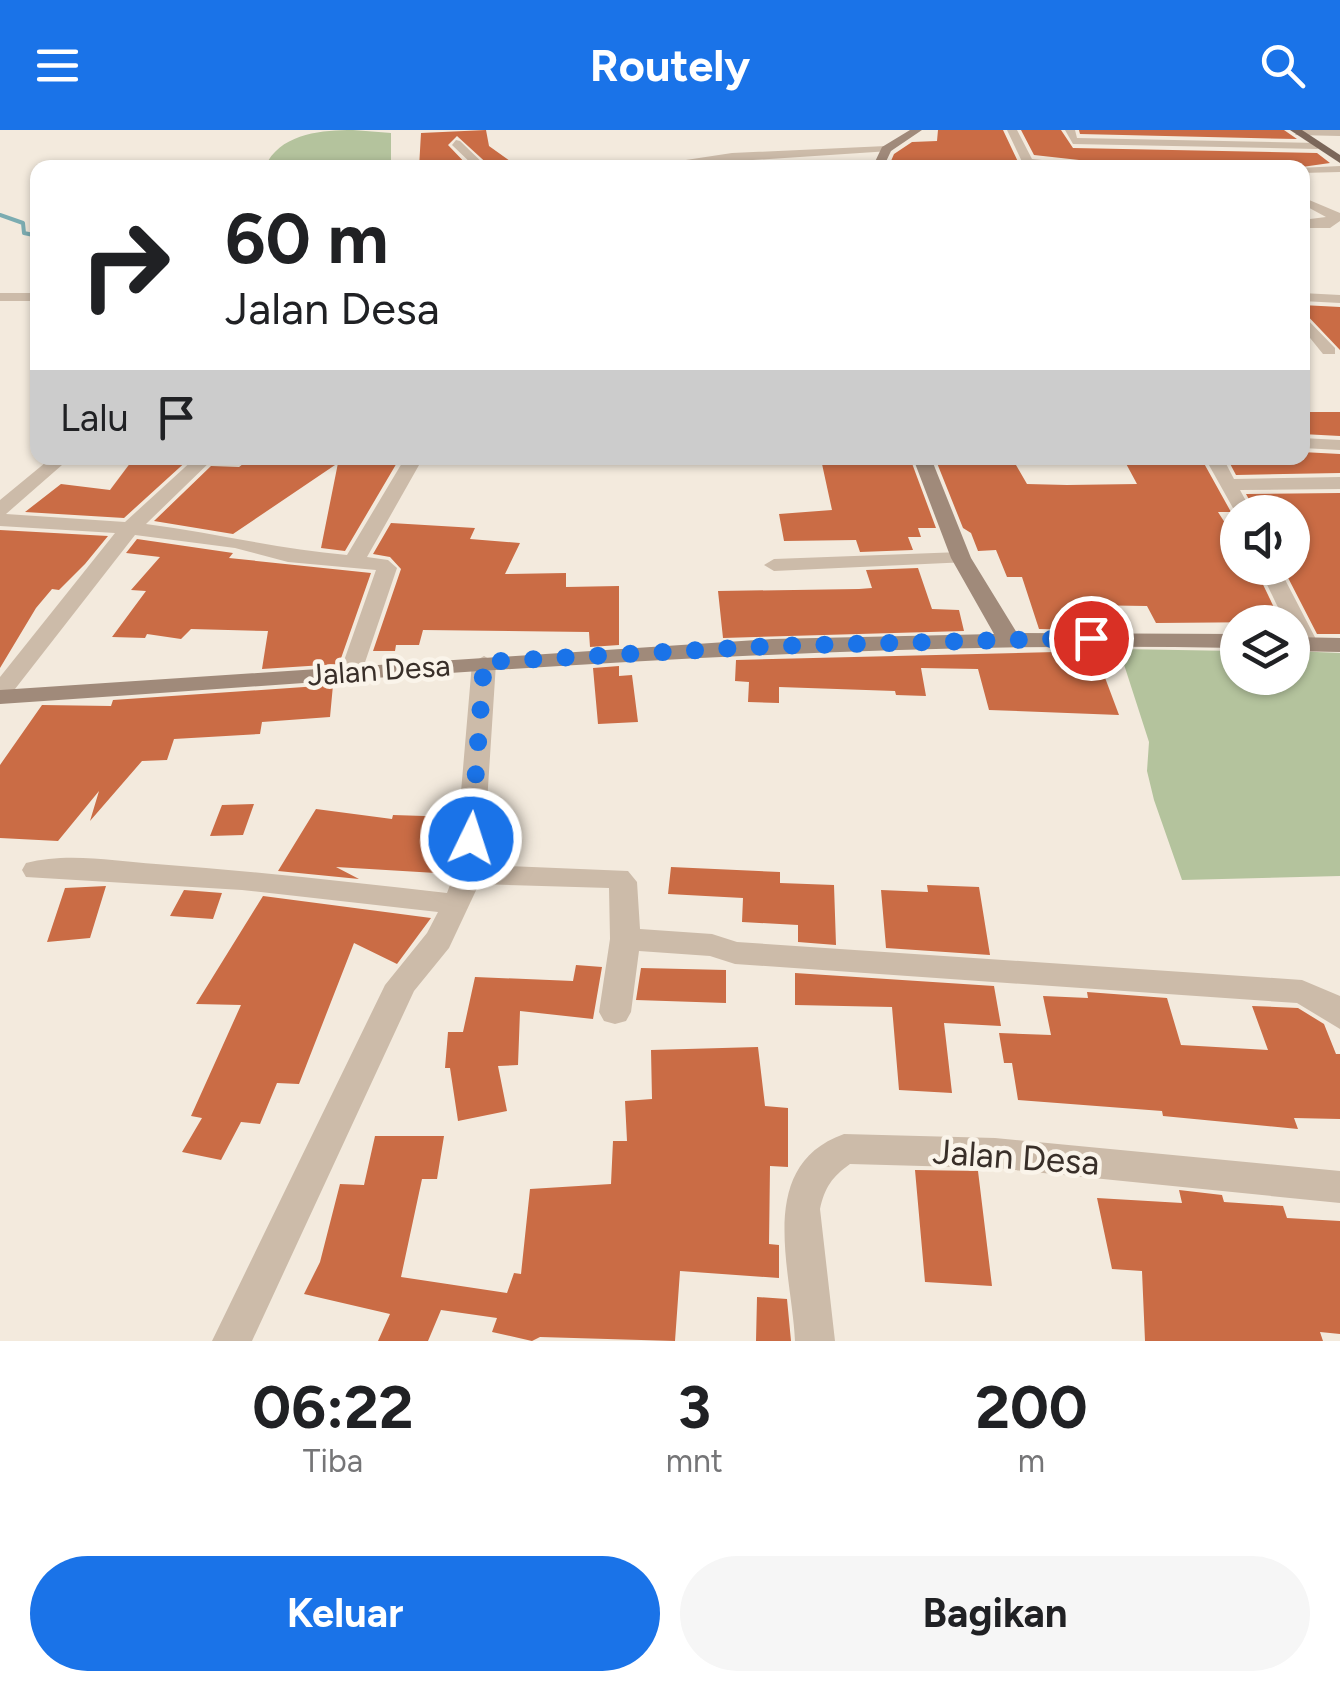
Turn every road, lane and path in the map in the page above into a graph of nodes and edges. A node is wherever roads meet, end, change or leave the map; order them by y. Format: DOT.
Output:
graph roads {
  1 [pos="917,130"];
  2 [pos="1012,130"];
  3 [pos="1070,130"];
  4 [pos="1297,132"];
  5 [pos="1340,133"];
  6 [pos="456,143"];
  7 [pos="1318,146"];
  8 [pos="886,149"];
  9 [pos="474,160"];
  10 [pos="701,160"];
  11 [pos="881,160"];
  12 [pos="1029,160"];
  13 [pos="1340,160"];
  14 [pos="1340,169"];
  15 [pos="1310,170"];
  16 [pos="1310,206"];
  17 [pos="1332,223"];
  18 [pos="0,297"];
  19 [pos="1310,297"];
  20 [pos="30,298"];
  21 [pos="1340,298"];
  22 [pos="1310,334"];
  23 [pos="1340,334"];
  24 [pos="1310,335"];
  25 [pos="1329,350"];
  26 [pos="1310,444"];
  27 [pos="1340,445"];
  28 [pos="53,465"];
  29 [pos="198,465"];
  30 [pos="410,465"];
  31 [pos="925,465"];
  32 [pos="1218,465"];
  33 [pos="1228,484"];
  34 [pos="1340,484"];
  35 [pos="1234,495"];
  36 [pos="0,510"];
  37 [pos="0,520"];
  38 [pos="130,528"];
  39 [pos="961,558"];
  40 [pos="353,563"];
  41 [pos="774,565"];
  42 [pos="1220,639"];
  43 [pos="1010,642"];
  44 [pos="1310,644"];
  45 [pos="1340,645"];
  46 [pos="484,662"];
  47 [pos="352,672"];
  48 [pos="0,695"];
  49 [pos="36,870"];
  50 [pos="463,890"];
  51 [pos="625,939"];
  52 [pos="616,1012"];
  53 [pos="1340,1017"];
  54 [pos="1340,1187"];
  55 [pos="232,1341"];
  56 [pos="815,1341"];
  1 -- 8 [label="street"];
  2 -- 12 [label="street"];
  3 -- 7 [label="street"];
  4 -- 5 [label="street"];
  4 -- 7 [label="main road"];
  6 -- 9 [label="street"];
  7 -- 13 [label="main road"];
  8 -- 10 [label="street"];
  8 -- 11 [label="street"];
  14 -- 15 [label="street"];
  16 -- 17 [label="street"];
  18 -- 20 [label="street"];
  19 -- 21 [label="street"];
  22 -- 23 [label="street"];
  24 -- 25 [label="street"];
  26 -- 27 [label="street"];
  28 -- 36 [label="street"];
  29 -- 38 [label="street, Jalan Desa"];
  30 -- 40 [label="street"];
  31 -- 39 [label="street"];
  32 -- 33 [label="street"];
  33 -- 34 [label="street"];
  33 -- 35 [label="street"];
  37 -- 38 [label="street"];
  38 -- 40 [label="street"];
  38 -- 48 [label="street, Jalan Desa"];
  39 -- 41 [label="street"];
  39 -- 43 [label="street"];
  40 -- 47 [label="street"];
  42 -- 43 [label="street, Jalan Desa"];
  43 -- 46 [label="street, Jalan Desa"];
  44 -- 45 [label="street"];
  46 -- 47 [label="street, Jalan Desa"];
  46 -- 50 [label="street"];
  47 -- 48 [label="street, Jalan Desa"];
  49 -- 50 [label="street"];
  50 -- 51 [label="street"];
  50 -- 55 [label="street"];
  51 -- 52 [label="street"];
  51 -- 53 [label="street"];
  54 -- 56 [label="street, Jalan Desa"];
}
